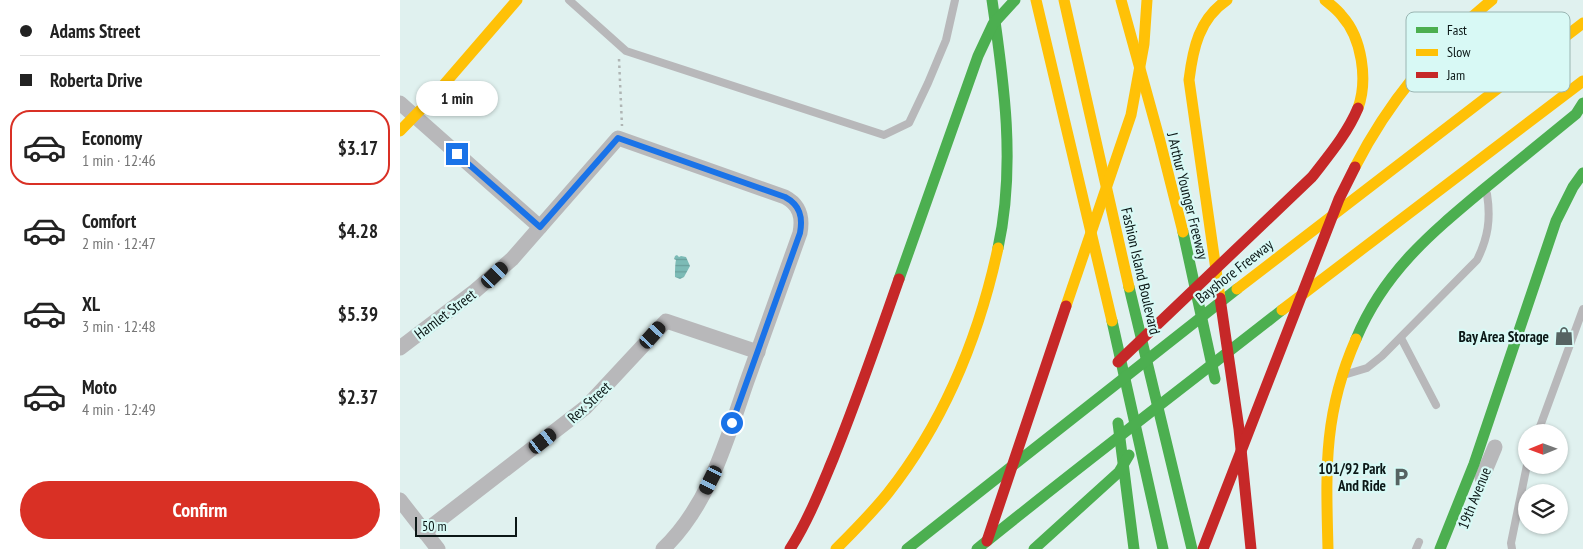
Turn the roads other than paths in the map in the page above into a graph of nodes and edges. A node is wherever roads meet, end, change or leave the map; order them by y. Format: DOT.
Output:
graph roads {
  1 [pos="517,0"];
  2 [pos="570,0"];
  3 [pos="955,0"];
  4 [pos="992,0"];
  5 [pos="1015,0"];
  6 [pos="1036,0"];
  7 [pos="1064,0"];
  8 [pos="1120,0"];
  9 [pos="1147,0"];
  10 [pos="1228,0"];
  11 [pos="1325,0"];
  12 [pos="1492,0"];
  13 [pos="1478,12"];
  14 [pos="1583,23"];
  15 [pos="1570,33"];
  16 [pos="1583,81"];
  17 [pos="1406,85"];
  18 [pos="1570,91"];
  19 [pos="1493,92"];
  20 [pos="1568,92"];
  21 [pos="400,103"];
  22 [pos="1583,103"];
  23 [pos="415,116"];
  24 [pos="1064,124"];
  25 [pos="400,131"];
  26 [pos="1583,172"];
  27 [pos="1486,187"];
  28 [pos="540,227"];
  29 [pos="1583,309"];
  30 [pos="1401,338"];
  31 [pos="400,348"];
  32 [pos="758,352"];
  33 [pos="1108,370"];
  34 [pos="1341,376"];
  35 [pos="1218,391"];
  36 [pos="1072,404"];
  37 [pos="1436,405"];
  38 [pos="1157,408"];
  39 [pos="1541,424"];
  40 [pos="1494,447"];
  41 [pos="1230,449"];
  42 [pos="1525,474"];
  43 [pos="985,487"];
  44 [pos="400,500"];
  45 [pos="424,532"];
  46 [pos="438,549"];
  47 [pos="663,549"];
  48 [pos="790,549"];
  49 [pos="836,549"];
  50 [pos="908,549"];
  51 [pos="977,549"];
  52 [pos="984,549"];
  53 [pos="1034,549"];
  54 [pos="1134,549"];
  55 [pos="1163,549"];
  56 [pos="1192,549"];
  57 [pos="1203,549"];
  58 [pos="1249,549"];
  59 [pos="1328,549"];
  60 [pos="1440,549"];
  61 [pos="1453,549"];
  62 [pos="1512,549"];
  1 -- 23 [label="main road"];
  2 -- 3 [label="lane"];
  4 -- 49 [label="main road"];
  5 -- 48 [label="main road"];
  6 -- 24 [label="main road"];
  7 -- 56 [label="main road, Fashion Island Boulevard"];
  8 -- 35 [label="main road, J Arthur Younger Freeway"];
  9 -- 52 [label="main road"];
  10 -- 58 [label="main road"];
  11 -- 33 [label="main road"];
  12 -- 13 [label="main road"];
  14 -- 15 [label="main road, Bayshore Freeway"];
  16 -- 18 [label="main road"];
  17 -- 57 [label="main road"];
  19 -- 43 [label="main road, Bayshore Freeway"];
  20 -- 38 [label="main road"];
  21 -- 23 [label="street"];
  22 -- 27 [label="main road"];
  23 -- 25 [label="main road"];
  23 -- 28 [label="street"];
  24 -- 54 [label="main road"];
  24 -- 55 [label="main road"];
  26 -- 60 [label="main road"];
  27 -- 30 [label="lane"];
  27 -- 34 [label="main road"];
  28 -- 31 [label="street, Hamlet Street"];
  28 -- 32 [label="street, Hamlet Street"];
  29 -- 39 [label="lane"];
  30 -- 34 [label="lane"];
  30 -- 37 [label="lane"];
  32 -- 45 [label="street, Rex Street"];
  32 -- 47 [label="street"];
  34 -- 59 [label="main road"];
  36 -- 43 [label="main road"];
  38 -- 51 [label="main road"];
  38 -- 53 [label="main road"];
  40 -- 61 [label="street, 19th Avenue"];
  41 -- 58 [label="main road"];
  42 -- 62 [label="lane"];
  43 -- 50 [label="main road, Bayshore Freeway"];
  44 -- 45 [label="street"];
  45 -- 46 [label="street"];
}
